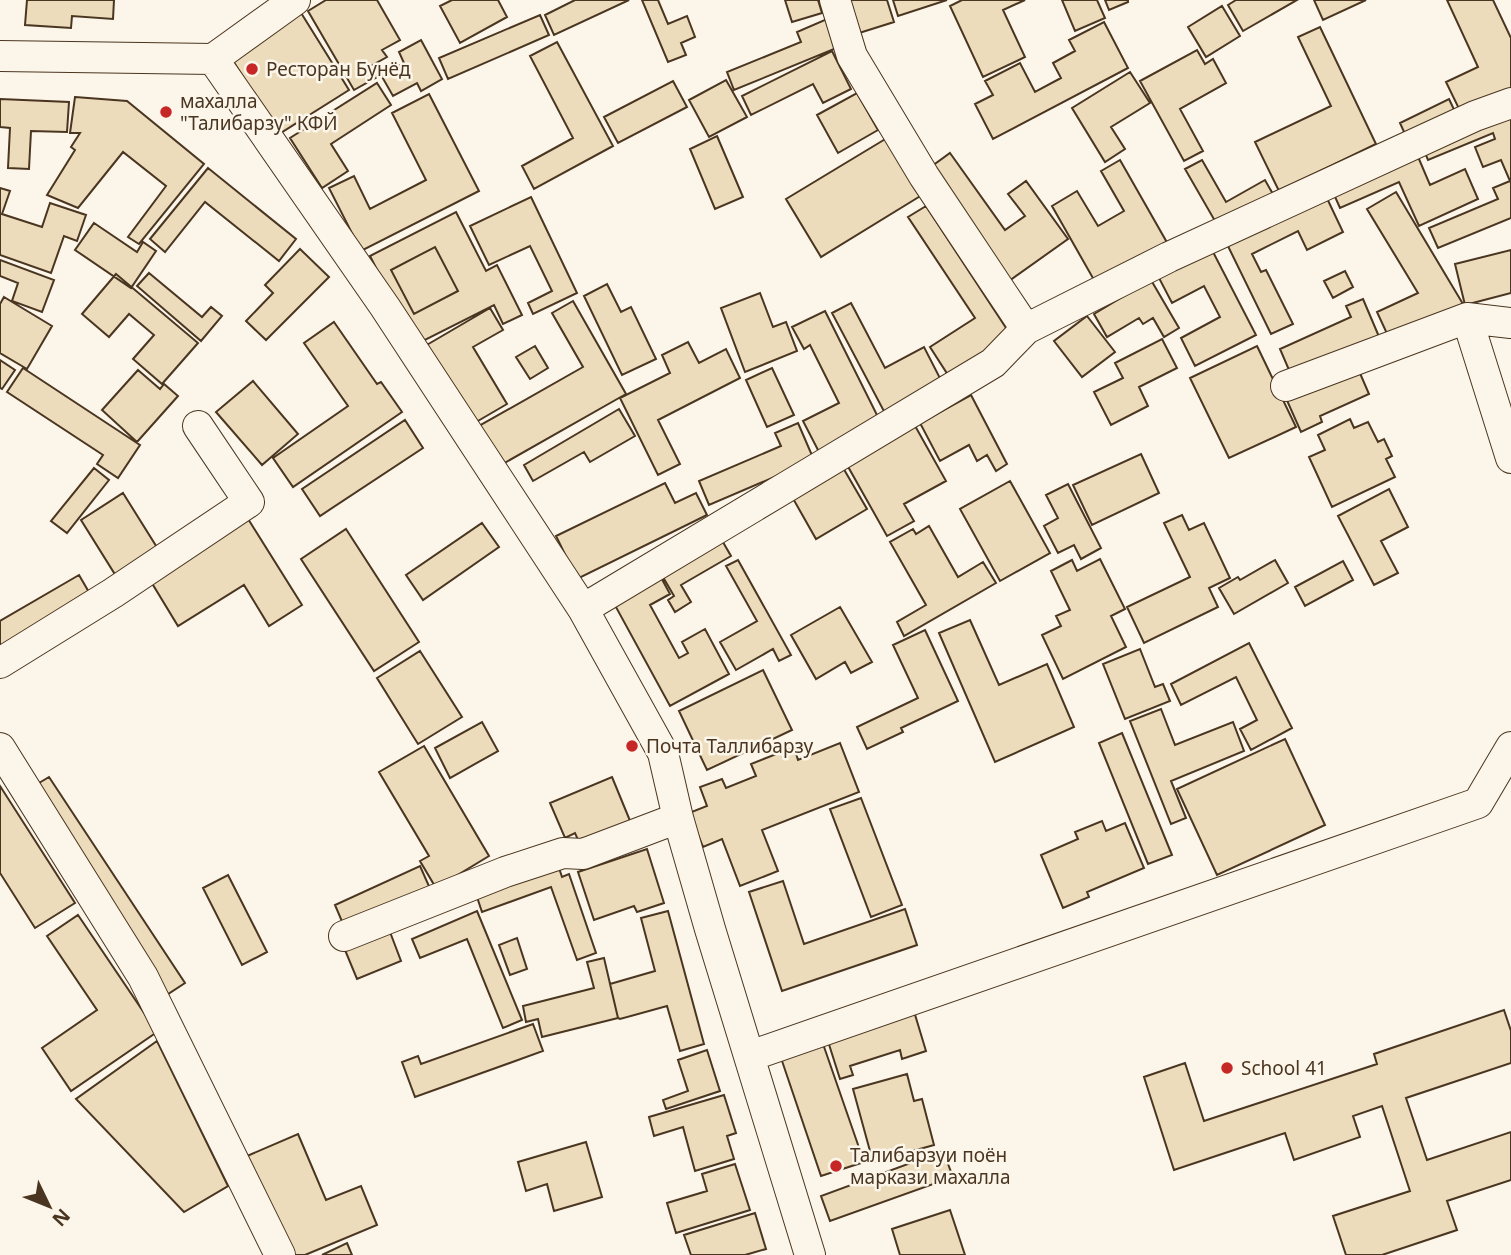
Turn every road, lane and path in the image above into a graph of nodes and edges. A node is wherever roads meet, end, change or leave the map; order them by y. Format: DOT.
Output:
graph roads {
  1 [pos="295,0"];
  2 [pos="835,0"];
  3 [pos="0,56"];
  4 [pos="213,59"];
  5 [pos="1511,103"];
  6 [pos="1467,318"];
  7 [pos="1511,323"];
  8 [pos="1026,329"];
  9 [pos="1286,386"];
  10 [pos="198,426"];
  11 [pos="1511,458"];
  12 [pos="583,609"];
  13 [pos="0,663"];
  14 [pos="1511,747"];
  15 [pos="0,748"];
  16 [pos="678,818"];
  17 [pos="344,936"];
  18 [pos="750,1056"];
  19 [pos="280,1255"];
  20 [pos="810,1255"];
  1 -- 4 [label="street"];
  2 -- 8 [label="street"];
  3 -- 4 [label="street"];
  4 -- 12 [label="street"];
  5 -- 8 [label="street"];
  6 -- 7 [label="street"];
  6 -- 9 [label="street"];
  6 -- 11 [label="street"];
  8 -- 12 [label="street"];
  10 -- 13 [label="street"];
  12 -- 16 [label="street"];
  14 -- 18 [label="street"];
  15 -- 19 [label="street"];
  16 -- 17 [label="street"];
  16 -- 18 [label="street"];
  18 -- 20 [label="street"];
}
